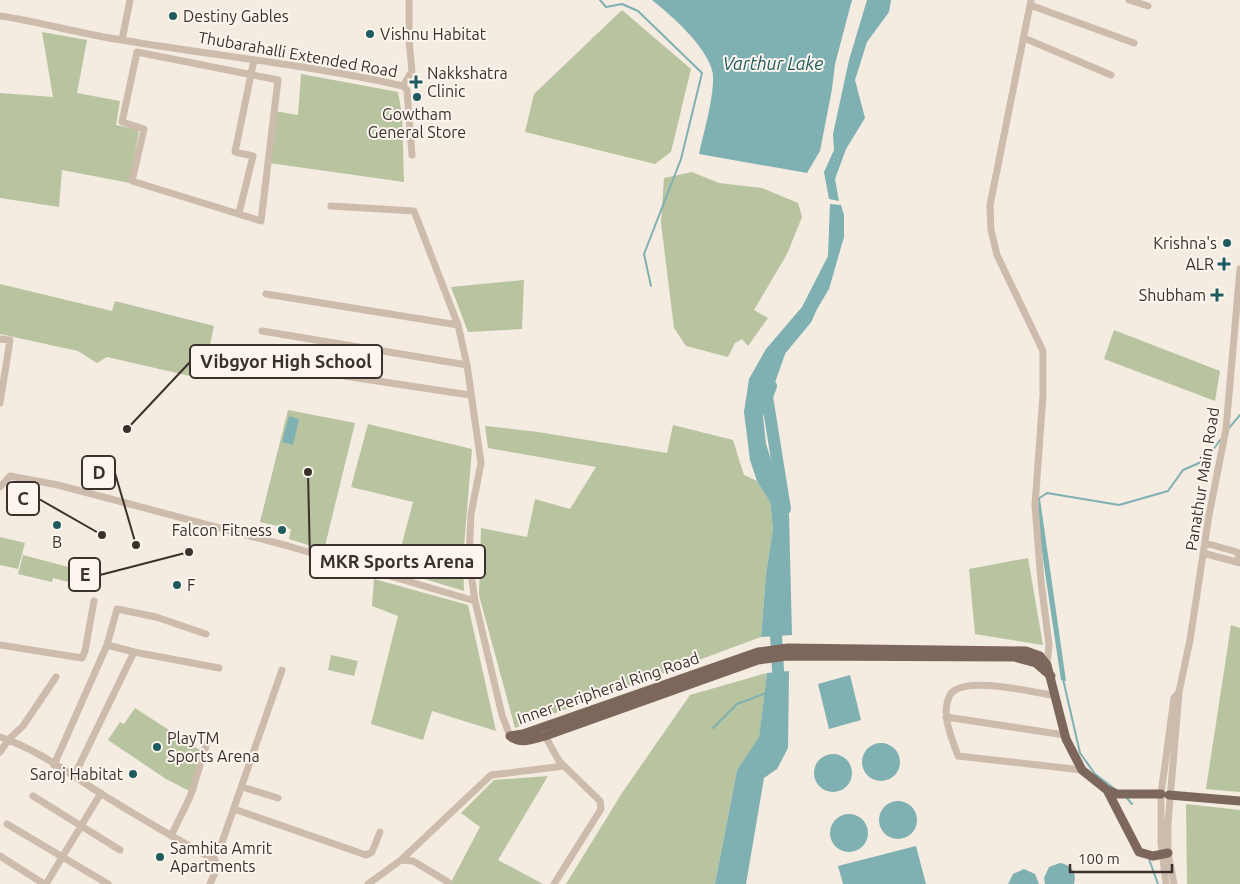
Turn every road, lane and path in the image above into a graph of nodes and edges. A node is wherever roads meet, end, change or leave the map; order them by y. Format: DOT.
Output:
graph roads {
  1 [pos="130,0"];
  2 [pos="409,0"];
  3 [pos="1129,0"];
  4 [pos="1031,2"];
  5 [pos="1148,6"];
  6 [pos="0,16"];
  7 [pos="1024,38"];
  8 [pos="122,40"];
  9 [pos="1134,43"];
  10 [pos="194,51"];
  11 [pos="254,60"];
  12 [pos="192,65"];
  13 [pos="1111,74"];
  14 [pos="251,75"];
  15 [pos="403,86"];
  16 [pos="412,155"];
  17 [pos="331,206"];
  18 [pos="239,213"];
  19 [pos="1240,269"];
  20 [pos="266,294"];
  21 [pos="1238,308"];
  22 [pos="458,325"];
  23 [pos="262,331"];
  24 [pos="0,339"];
  25 [pos="4,354"];
  26 [pos="466,365"];
  27 [pos="2,368"];
  28 [pos="344,376"];
  29 [pos="1,384"];
  30 [pos="470,395"];
  31 [pos="0,403"];
  32 [pos="0,487"];
  33 [pos="1205,543"];
  34 [pos="1203,553"];
  35 [pos="1240,561"];
  36 [pos="94,601"];
  37 [pos="475,601"];
  38 [pos="206,634"];
  39 [pos="106,645"];
  40 [pos="0,646"];
  41 [pos="134,652"];
  42 [pos="787,652"];
  43 [pos="758,656"];
  44 [pos="1047,665"];
  45 [pos="219,668"];
  46 [pos="282,670"];
  47 [pos="1051,676"];
  48 [pos="56,677"];
  49 [pos="1056,696"];
  50 [pos="946,717"];
  51 [pos="1065,735"];
  52 [pos="0,736"];
  53 [pos="510,736"];
  54 [pos="545,736"];
  55 [pos="524,738"];
  56 [pos="9,739"];
  57 [pos="207,743"];
  58 [pos="0,752"];
  59 [pos="561,764"];
  60 [pos="54,765"];
  61 [pos="1082,770"];
  62 [pos="74,776"];
  63 [pos="242,787"];
  64 [pos="1107,790"];
  65 [pos="100,793"];
  66 [pos="1165,794"];
  67 [pos="32,796"];
  68 [pos="278,798"];
  69 [pos="1240,801"];
  70 [pos="234,809"];
  71 [pos="7,824"];
  72 [pos="81,825"];
  73 [pos="380,832"];
  74 [pos="171,836"];
  75 [pos="120,850"];
  76 [pos="1157,854"];
  77 [pos="0,856"];
  78 [pos="62,856"];
  79 [pos="213,856"];
  80 [pos="401,860"];
  81 [pos="448,882"];
  82 [pos="45,884"];
  83 [pos="108,884"];
  84 [pos="210,884"];
  85 [pos="368,884"];
  86 [pos="554,884"];
  87 [pos="1166,884"];
  88 [pos="1174,884"];
  1 -- 8 [label="street"];
  2 -- 15 [label="street"];
  3 -- 5 [label="street"];
  4 -- 7 [label="street"];
  4 -- 9 [label="street"];
  6 -- 8 [label="street, Thubarahalli Extended Road"];
  7 -- 13 [label="street"];
  7 -- 44 [label="street"];
  8 -- 10 [label="street, Thubarahalli Extended Road"];
  10 -- 11 [label="street, Thubarahalli Extended Road"];
  10 -- 12 [label="street"];
  11 -- 14 [label="street"];
  11 -- 15 [label="street, Thubarahalli Extended Road"];
  12 -- 14 [label="street"];
  12 -- 18 [label="street"];
  14 -- 18 [label="street"];
  14 -- 18 [label="street"];
  15 -- 16 [label="street, Thubarahalli Extended Road"];
  17 -- 22 [label="street"];
  19 -- 21 [label="street, Panathur Main Road"];
  20 -- 22 [label="street"];
  21 -- 33 [label="street, Panathur Main Road"];
  22 -- 26 [label="street"];
  23 -- 26 [label="street"];
  24 -- 27 [label="street"];
  25 -- 27 [label="street"];
  26 -- 30 [label="street"];
  27 -- 29 [label="street"];
  28 -- 30 [label="street"];
  29 -- 31 [label="street"];
  30 -- 37 [label="street"];
  32 -- 37 [label="street"];
  33 -- 34 [label="street, Panathur Main Road"];
  33 -- 35 [label="street"];
  34 -- 35 [label="street"];
  34 -- 66 [label="street, Panathur Main Road"];
  36 -- 40 [label="street"];
  37 -- 53 [label="street"];
  38 -- 39 [label="street"];
  39 -- 41 [label="street"];
  39 -- 60 [label="street"];
  41 -- 45 [label="street"];
  41 -- 62 [label="street"];
  42 -- 43 [label="main road, Inner Peripheral Ring Road"];
  42 -- 44 [label="main road, Inner Peripheral Ring Road"];
  42 -- 47 [label="main road, Inner Peripheral Ring Road"];
  43 -- 54 [label="main road, Inner Peripheral Ring Road"];
  43 -- 55 [label="main road, Inner Peripheral Ring Road"];
  44 -- 47 [label="main road"];
  46 -- 63 [label="street"];
  47 -- 49 [label="main road"];
  48 -- 56 [label="street"];
  49 -- 50 [label="street"];
  49 -- 51 [label="main road"];
  50 -- 51 [label="street"];
  50 -- 61 [label="street"];
  51 -- 61 [label="main road"];
  52 -- 56 [label="street"];
  53 -- 55 [label="main road, Inner Peripheral Ring Road"];
  54 -- 55 [label="main road, Inner Peripheral Ring Road"];
  54 -- 59 [label="street"];
  56 -- 58 [label="street"];
  56 -- 60 [label="street"];
  57 -- 74 [label="street"];
  59 -- 80 [label="street"];
  59 -- 86 [label="street"];
  60 -- 62 [label="street"];
  61 -- 64 [label="main road"];
  62 -- 65 [label="street"];
  63 -- 68 [label="street"];
  63 -- 70 [label="street"];
  64 -- 66 [label="main road"];
  64 -- 76 [label="main road"];
  65 -- 72 [label="street"];
  65 -- 74 [label="street"];
  66 -- 69 [label="main road"];
  66 -- 76 [label="street, Panathur Main Road"];
  67 -- 72 [label="street"];
  70 -- 73 [label="street"];
  70 -- 79 [label="street"];
  71 -- 78 [label="street"];
  72 -- 75 [label="street"];
  72 -- 78 [label="street"];
  74 -- 79 [label="street"];
  76 -- 87 [label="street, Panathur Main Road"];
  76 -- 88 [label="street, Panathur Main Road"];
  77 -- 82 [label="street"];
  78 -- 82 [label="street"];
  78 -- 83 [label="street"];
  79 -- 84 [label="street"];
  80 -- 81 [label="street"];
  80 -- 85 [label="street"];
}
